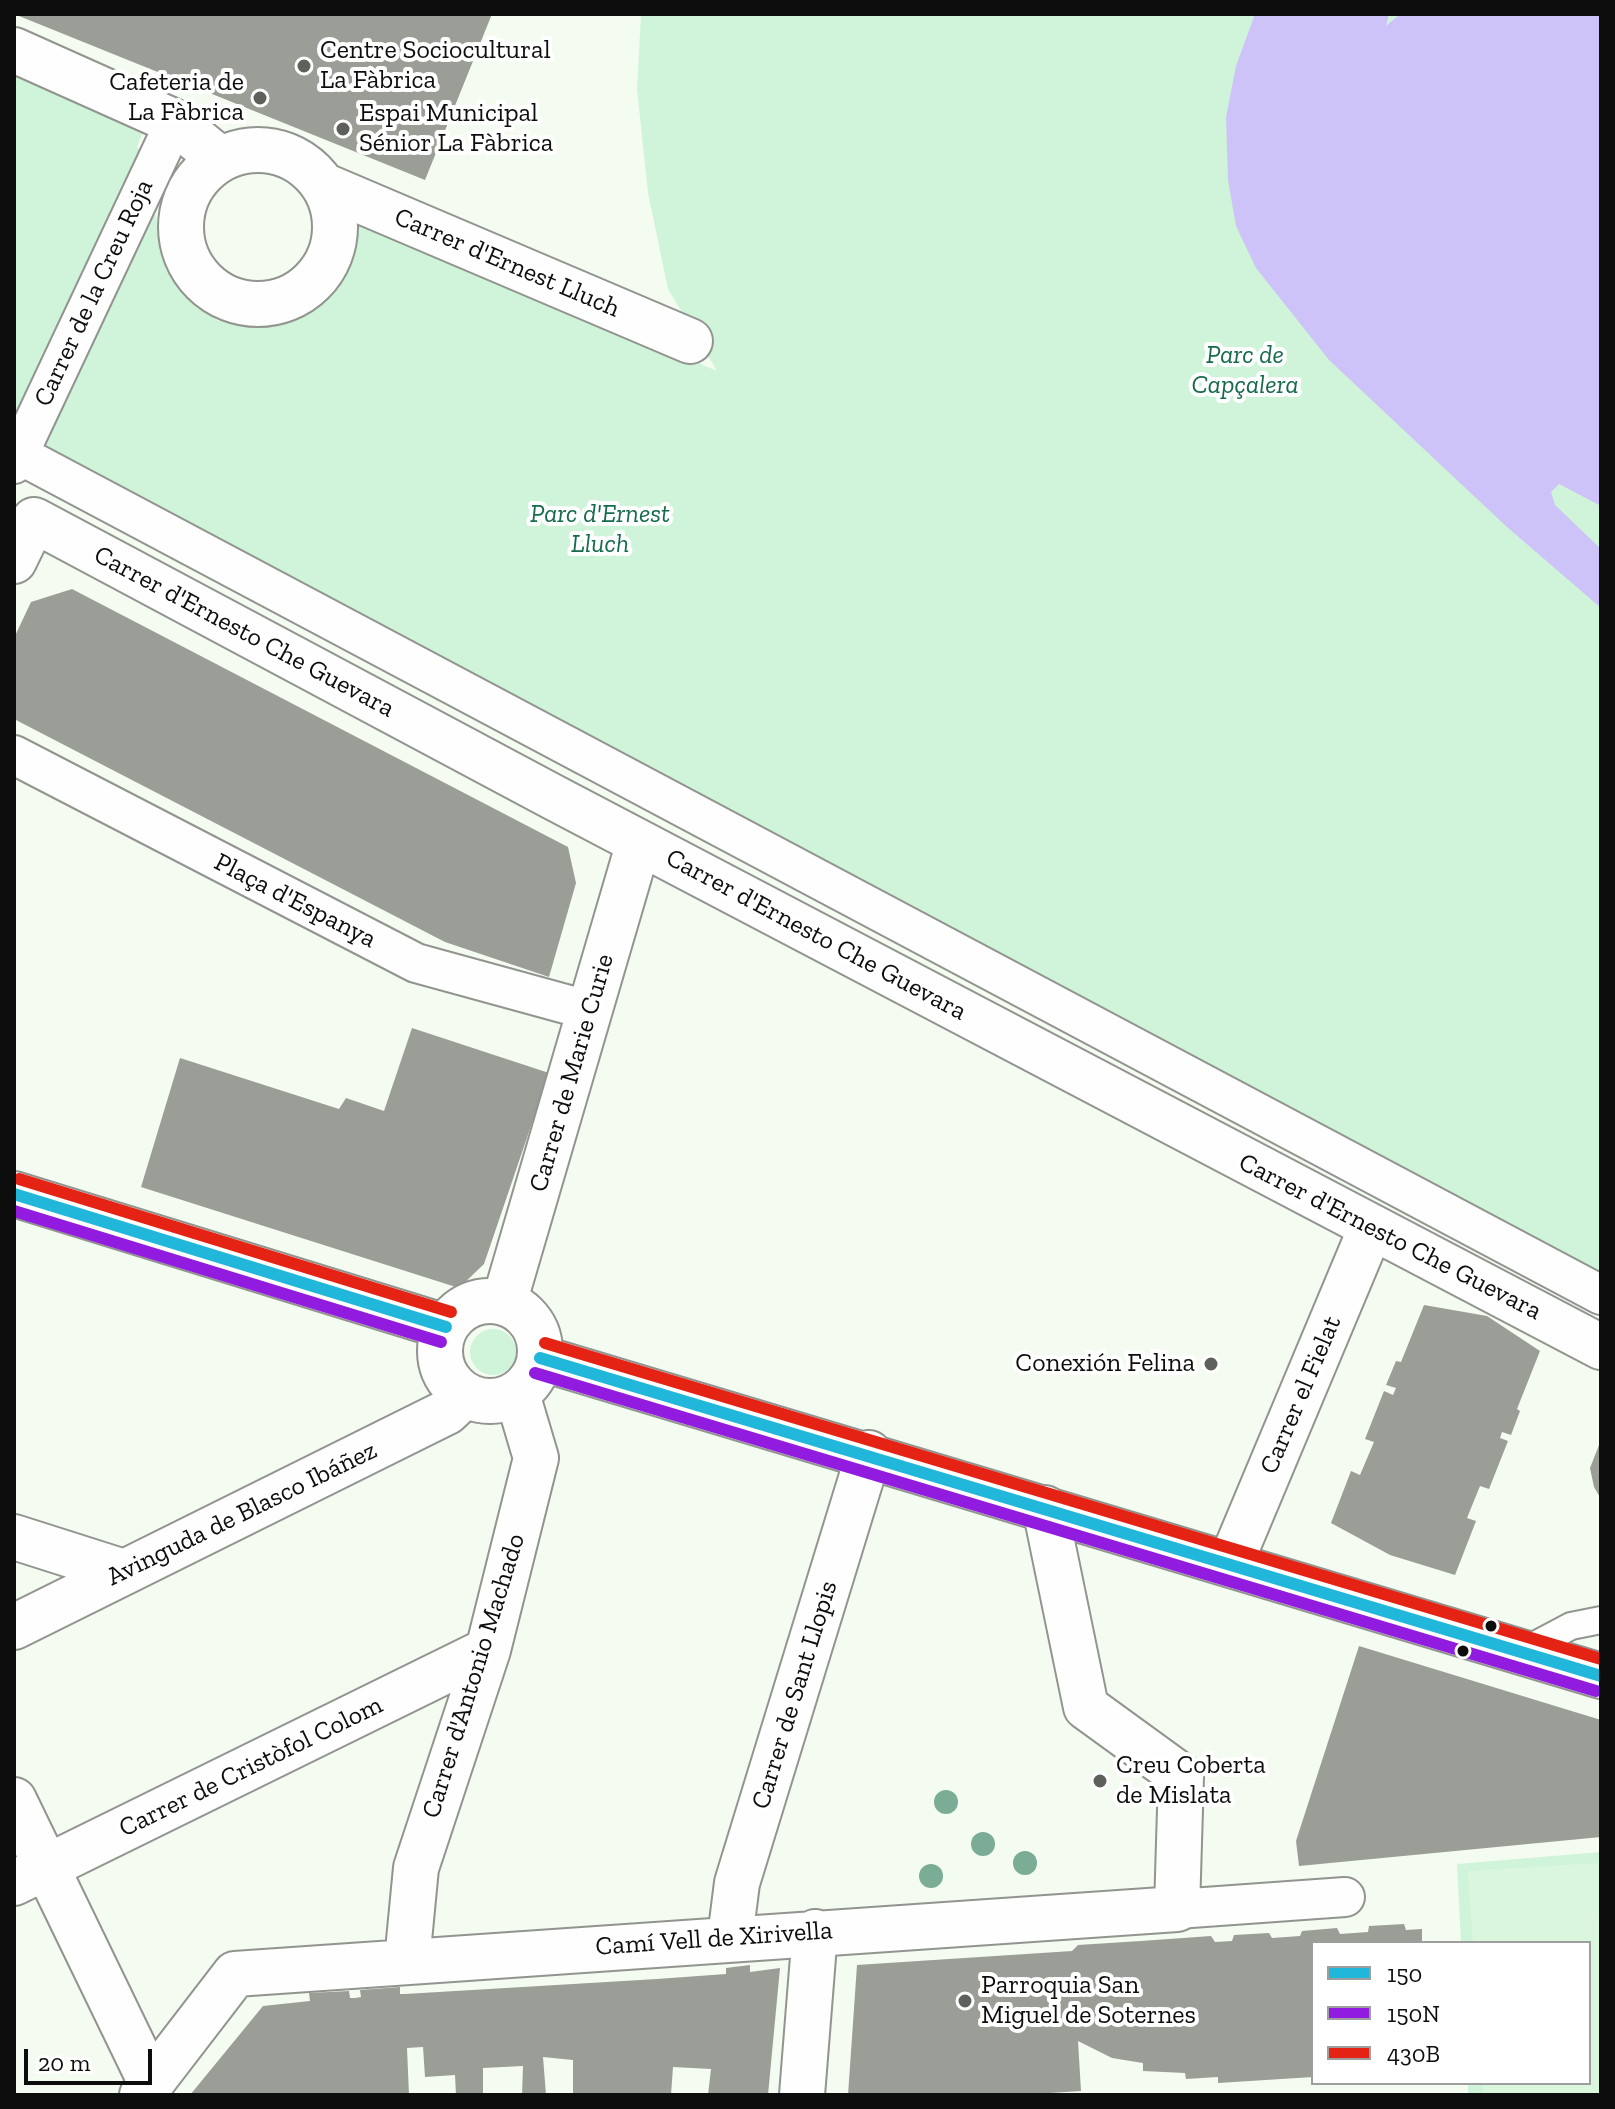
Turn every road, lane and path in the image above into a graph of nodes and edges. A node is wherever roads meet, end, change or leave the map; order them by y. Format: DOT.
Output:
graph roads {
  1 [pos="14,50"];
  2 [pos="175,122"];
  3 [pos="220,159"];
  4 [pos="323,185"];
  5 [pos="690,341"];
  6 [pos="16,459"];
  7 [pos="20,546"];
  8 [pos="14,755"];
  9 [pos="639,842"];
  10 [pos="591,1011"];
  11 [pos="14,1194"];
  12 [pos="1371,1228"];
  13 [pos="1601,1295"];
  14 [pos="504,1303"];
  15 [pos="446,1327"];
  16 [pos="1601,1347"];
  17 [pos="540,1358"];
  18 [pos="517,1394"];
  19 [pos="465,1395"];
  20 [pos="869,1453"];
  21 [pos="1045,1508"];
  22 [pos="14,1537"];
  23 [pos="1231,1562"];
  24 [pos="124,1572"];
  25 [pos="1601,1620"];
  26 [pos="14,1627"];
  27 [pos="488,1650"];
  28 [pos="1522,1652"];
  29 [pos="1601,1676"];
  30 [pos="14,1800"];
  31 [pos="30,1875"];
  32 [pos="1345,1897"];
  33 [pos="1177,1909"];
  34 [pos="815,1932"];
  35 [pos="730,1938"];
  36 [pos="407,1961"];
  37 [pos="146,2089"];
  38 [pos="802,2095"];
  1 -- 2 [label="street"];
  2 -- 3 [label="street"];
  2 -- 6 [label="street, Carrer de la Creu Roja"];
  3 -- 4 [label="street"];
  3 -- 4 [label="street"];
  4 -- 5 [label="street, Carrer d'Ernest Lluch"];
  6 -- 13 [label="street, Carrer d'Ernesto Che Guevara"];
  7 -- 9 [label="street, Carrer d'Ernesto Che Guevara"];
  8 -- 10 [label="street, Plaça d'Espanya"];
  9 -- 10 [label="street, Carrer de Marie Curie"];
  9 -- 12 [label="street, Carrer d'Ernesto Che Guevara"];
  10 -- 14 [label="street, Carrer de Marie Curie"];
  11 -- 15 [label="street"];
  12 -- 16 [label="street, Carrer d'Ernesto Che Guevara"];
  12 -- 23 [label="street, Carrer el Fielat"];
  14 -- 15 [label="street"];
  14 -- 17 [label="street"];
  15 -- 19 [label="street"];
  17 -- 18 [label="street"];
  17 -- 20 [label="street"];
  18 -- 19 [label="street"];
  18 -- 27 [label="street, Carrer d'Antonio Machado"];
  19 -- 24 [label="street, Avinguda de Blasco Ibáñez"];
  20 -- 21 [label="street"];
  20 -- 35 [label="street, Carrer de Sant Llopis"];
  21 -- 23 [label="street"];
  21 -- 33 [label="street"];
  22 -- 24 [label="street"];
  23 -- 28 [label="street"];
  24 -- 26 [label="street, Avinguda de Blasco Ibáñez"];
  25 -- 28 [label="lane"];
  27 -- 31 [label="street, Carrer de Cristòfol Colom"];
  27 -- 36 [label="street, Carrer d'Antonio Machado"];
  28 -- 29 [label="street"];
  30 -- 31 [label="street"];
  31 -- 37 [label="street"];
  32 -- 33 [label="street, Camí Vell de Xirivella"];
  33 -- 34 [label="street, Camí Vell de Xirivella"];
  34 -- 35 [label="street, Camí Vell de Xirivella"];
  34 -- 38 [label="street"];
  35 -- 36 [label="street, Camí Vell de Xirivella"];
  36 -- 37 [label="street, Camí Vell de Xirivella"];
}
